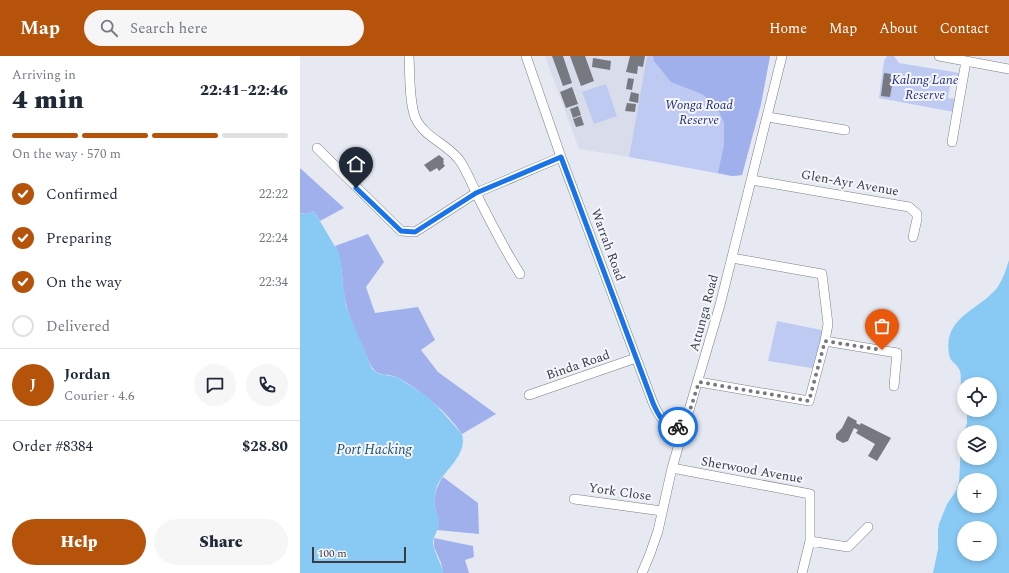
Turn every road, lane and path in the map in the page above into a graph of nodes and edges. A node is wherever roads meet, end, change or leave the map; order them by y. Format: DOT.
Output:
graph roads {
  1 [pos="410,56"];
  2 [pos="526,56"];
  3 [pos="782,56"];
  4 [pos="939,56"];
  5 [pos="966,61"];
  6 [pos="1009,70"];
  7 [pos="768,117"];
  8 [pos="845,130"];
  9 [pos="952,142"];
  10 [pos="317,148"];
  11 [pos="561,157"];
  12 [pos="752,180"];
  13 [pos="476,193"];
  14 [pos="913,237"];
  15 [pos="732,258"];
  16 [pos="520,274"];
  17 [pos="825,341"];
  18 [pos="636,358"];
  19 [pos="699,382"];
  20 [pos="894,386"];
  21 [pos="529,395"];
  22 [pos="684,429"];
  23 [pos="672,468"];
  24 [pos="574,499"];
  25 [pos="662,511"];
  26 [pos="868,527"];
  27 [pos="810,542"];
  28 [pos="642,573"];
  29 [pos="802,573"];
  1 -- 13 [label="street"];
  2 -- 11 [label="street, Warrah Road"];
  3 -- 7 [label="street, Attunga Road"];
  4 -- 5 [label="street"];
  5 -- 6 [label="street"];
  5 -- 9 [label="street"];
  7 -- 8 [label="street"];
  7 -- 12 [label="street, Attunga Road"];
  10 -- 13 [label="street"];
  11 -- 13 [label="street"];
  11 -- 18 [label="street, Warrah Road"];
  12 -- 14 [label="street, Glen-Ayr Avenue"];
  12 -- 15 [label="street, Attunga Road"];
  13 -- 16 [label="street"];
  15 -- 17 [label="street"];
  15 -- 19 [label="street, Attunga Road"];
  17 -- 19 [label="street"];
  17 -- 20 [label="street"];
  18 -- 21 [label="street, Binda Road"];
  18 -- 22 [label="street, Warrah Road"];
  19 -- 22 [label="street, Attunga Road"];
  22 -- 23 [label="street, Attunga Road"];
  23 -- 25 [label="street, Attunga Road"];
  23 -- 27 [label="street, Sherwood Avenue"];
  24 -- 25 [label="street, York Close"];
  25 -- 28 [label="street, Attunga Road"];
  26 -- 27 [label="street"];
  27 -- 29 [label="street"];
}
